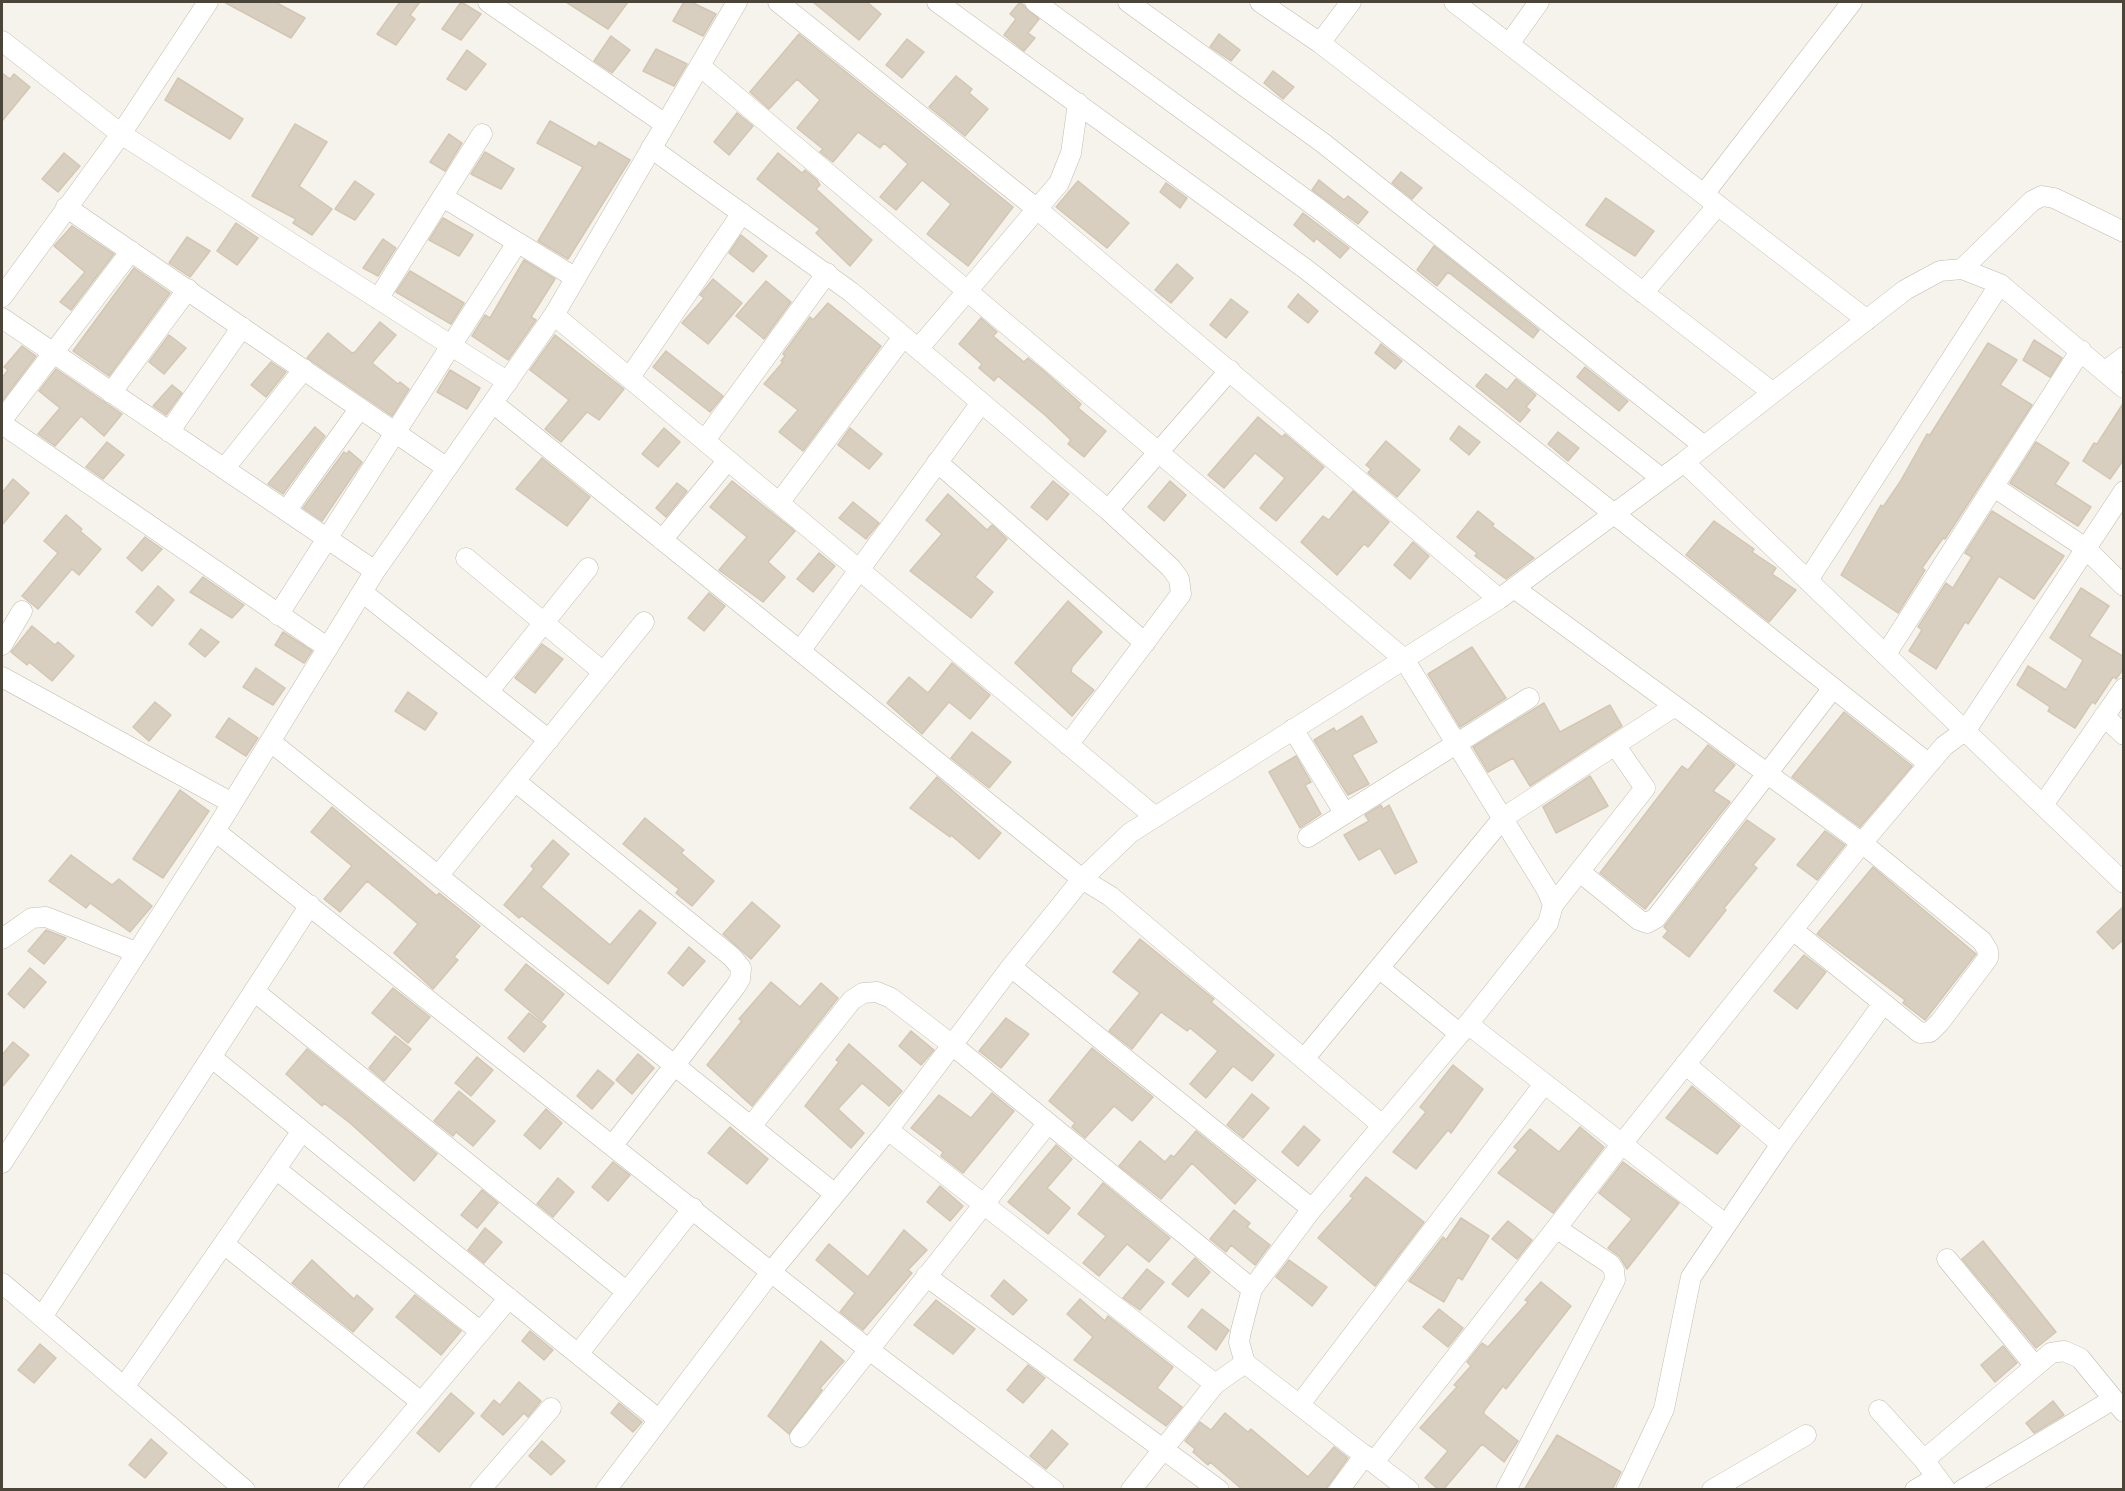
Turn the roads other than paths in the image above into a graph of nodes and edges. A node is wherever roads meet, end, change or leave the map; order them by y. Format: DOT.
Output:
graph roads {
  1 [pos="208,2"];
  2 [pos="488,2"];
  3 [pos="737,2"];
  4 [pos="778,2"];
  5 [pos="937,2"];
  6 [pos="1035,2"];
  7 [pos="1128,2"];
  8 [pos="1260,2"];
  9 [pos="1351,2"];
  10 [pos="1454,2"];
  11 [pos="1539,2"];
  12 [pos="1852,2"];
  13 [pos="2,41"];
  14 [pos="1320,43"];
  15 [pos="1509,44"];
  16 [pos="700,66"];
  17 [pos="1078,103"];
  18 [pos="665,124"];
  19 [pos="121,134"];
  20 [pos="482,134"];
  21 [pos="651,148"];
  22 [pos="442,196"];
  23 [pos="1711,200"];
  24 [pos="66,207"];
  25 [pos="1037,209"];
  26 [pos="742,213"];
  27 [pos="2124,232"];
  28 [pos="517,243"];
  29 [pos="131,251"];
  30 [pos="1962,269"];
  31 [pos="827,273"];
  32 [pos="576,278"];
  33 [pos="2000,284"];
  34 [pos="188,289"];
  35 [pos="967,290"];
  36 [pos="1643,293"];
  37 [pos="2,297"];
  38 [pos="378,299"];
  39 [pos="554,315"];
  40 [pos="2,318"];
  41 [pos="1867,320"];
  42 [pos="242,327"];
  43 [pos="911,343"];
  44 [pos="451,345"];
  45 [pos="2081,351"];
  46 [pos="53,354"];
  47 [pos="2124,357"];
  48 [pos="304,369"];
  49 [pos="1230,370"];
  50 [pos="2106,372"];
  51 [pos="630,377"];
  52 [pos="508,381"];
  53 [pos="2124,388"];
  54 [pos="1772,392"];
  55 [pos="111,393"];
  56 [pos="493,403"];
  57 [pos="981,403"];
  58 [pos="360,408"];
  59 [pos="2,422"];
  60 [pos="170,432"];
  61 [pos="395,432"];
  62 [pos="705,440"];
  63 [pos="1704,446"];
  64 [pos="1160,452"];
  65 [pos="728,460"];
  66 [pos="937,462"];
  67 [pos="1684,462"];
  68 [pos="447,468"];
  69 [pos="224,469"];
  70 [pos="1661,478"];
  71 [pos="1994,486"];
  72 [pos="2124,490"];
  73 [pos="779,503"];
  74 [pos="1108,510"];
  75 [pos="286,511"];
  76 [pos="1611,514"];
  77 [pos="327,539"];
  78 [pos="662,540"];
  79 [pos="2084,547"];
  80 [pos="466,558"];
  81 [pos="588,568"];
  82 [pos="859,570"];
  83 [pos="375,571"];
  84 [pos="1808,580"];
  85 [pos="2124,586"];
  86 [pos="362,592"];
  87 [pos="1507,594"];
  88 [pos="22,611"];
  89 [pos="278,615"];
  90 [pos="544,622"];
  91 [pos="644,622"];
  92 [pos="1145,643"];
  93 [pos="2,645"];
  94 [pos="327,648"];
  95 [pos="800,651"];
  96 [pos="1886,654"];
  97 [pos="1404,659"];
  98 [pos="603,672"];
  99 [pos="2,677"];
  100 [pos="1833,688"];
  101 [pos="2124,688"];
  102 [pos="488,692"];
  103 [pos="1529,698"];
  104 [pos="1675,706"];
  105 [pos="2104,716"];
  106 [pos="1293,729"];
  107 [pos="1966,730"];
  108 [pos="2124,735"];
  109 [pos="549,740"];
  110 [pos="271,742"];
  111 [pos="1457,744"];
  112 [pos="1068,745"];
  113 [pos="1615,745"];
  114 [pos="1929,764"];
  115 [pos="1767,774"];
  116 [pos="514,781"];
  117 [pos="232,803"];
  118 [pos="2043,805"];
  119 [pos="1345,814"];
  120 [pos="1154,816"];
  121 [pos="1503,818"];
  122 [pos="215,831"];
  123 [pos="1308,837"];
  124 [pos="1862,843"];
  125 [pos="1580,872"];
  126 [pos="438,876"];
  127 [pos="1082,879"];
  128 [pos="2124,883"];
  129 [pos="310,905"];
  130 [pos="1553,905"];
  131 [pos="1793,930"];
  132 [pos="2,939"];
  133 [pos="136,952"];
  134 [pos="1011,966"];
  135 [pos="1379,968"];
  136 [pos="254,991"];
  137 [pos="1883,1004"];
  138 [pos="1464,1029"];
  139 [pos="951,1044"];
  140 [pos="211,1057"];
  141 [pos="1304,1059"];
  142 [pos="1685,1064"];
  143 [pos="675,1066"];
  144 [pos="1544,1084"];
  145 [pos="1048,1123"];
  146 [pos="752,1125"];
  147 [pos="1382,1125"];
  148 [pos="888,1130"];
  149 [pos="302,1131"];
  150 [pos="1782,1144"];
  151 [pos="613,1145"];
  152 [pos="1621,1145"];
  153 [pos="5,1150"];
  154 [pos="277,1170"];
  155 [pos="835,1194"];
  156 [pos="984,1204"];
  157 [pos="693,1209"];
  158 [pos="1312,1209"];
  159 [pos="1725,1224"];
  160 [pos="1556,1228"];
  161 [pos="224,1244"];
  162 [pos="1947,1259"];
  163 [pos="771,1272"];
  164 [pos="926,1276"];
  165 [pos="2,1283"];
  166 [pos="1252,1289"];
  167 [pos="627,1292"];
  168 [pos="509,1298"];
  169 [pos="42,1317"];
  170 [pos="481,1332"];
  171 [pos="868,1349"];
  172 [pos="578,1354"];
  173 [pos="1245,1363"];
  174 [pos="2035,1366"];
  175 [pos="1215,1384"];
  176 [pos="124,1387"];
  177 [pos="421,1402"];
  178 [pos="1300,1404"];
  179 [pos="2118,1406"];
  180 [pos="551,1408"];
  181 [pos="1879,1410"];
  182 [pos="658,1419"];
  183 [pos="1806,1435"];
  184 [pos="800,1437"];
  185 [pos="1163,1449"];
  186 [pos="1369,1459"];
  187 [pos="1924,1460"];
  188 [pos="1942,1483"];
  189 [pos="608,1489"];
  190 [pos="245,1490"];
  191 [pos="348,1490"];
  192 [pos="480,1490"];
  193 [pos="1054,1490"];
  194 [pos="1131,1490"];
  195 [pos="1218,1490"];
  196 [pos="1339,1490"];
  197 [pos="1409,1490"];
  198 [pos="1506,1490"];
  199 [pos="1626,1490"];
  200 [pos="1712,1490"];
  201 [pos="1915,1490"];
  202 [pos="1962,1490"];
  1 -- 19 [label="street"];
  2 -- 18 [label="street"];
  3 -- 16 [label="street"];
  4 -- 25 [label="street"];
  5 -- 17 [label="street"];
  6 -- 70 [label="street"];
  7 -- 63 [label="street"];
  8 -- 14 [label="street"];
  9 -- 14 [label="street"];
  10 -- 15 [label="street"];
  11 -- 15 [label="street"];
  12 -- 23 [label="street"];
  13 -- 19 [label="street"];
  14 -- 36 [label="street"];
  15 -- 23 [label="street"];
  16 -- 18 [label="street"];
  16 -- 35 [label="street"];
  17 -- 25 [label="street"];
  17 -- 76 [label="street"];
  18 -- 21 [label="street"];
  19 -- 24 [label="street"];
  19 -- 38 [label="street"];
  20 -- 22 [label="street"];
  21 -- 26 [label="street"];
  21 -- 32 [label="street"];
  22 -- 28 [label="street"];
  22 -- 38 [label="street"];
  23 -- 36 [label="street"];
  23 -- 41 [label="street"];
  24 -- 29 [label="street"];
  24 -- 37 [label="street"];
  25 -- 35 [label="street"];
  25 -- 49 [label="street"];
  26 -- 31 [label="street"];
  26 -- 51 [label="street"];
  27 -- 30 [label="street"];
  28 -- 32 [label="street"];
  28 -- 44 [label="street"];
  29 -- 34 [label="street"];
  29 -- 46 [label="street"];
  30 -- 33 [label="street"];
  30 -- 41 [label="street"];
  31 -- 43 [label="street"];
  31 -- 62 [label="street"];
  32 -- 39 [label="street"];
  33 -- 45 [label="street"];
  33 -- 84 [label="street"];
  34 -- 42 [label="street"];
  34 -- 55 [label="street"];
  35 -- 43 [label="street"];
  35 -- 64 [label="street"];
  36 -- 54 [label="street"];
  38 -- 44 [label="street"];
  39 -- 51 [label="street"];
  39 -- 52 [label="street"];
  40 -- 46 [label="street"];
  41 -- 54 [label="street"];
  42 -- 48 [label="street"];
  42 -- 60 [label="street"];
  43 -- 57 [label="street"];
  43 -- 73 [label="street"];
  44 -- 52 [label="street"];
  44 -- 61 [label="street"];
  45 -- 50 [label="street"];
  45 -- 71 [label="street"];
  46 -- 55 [label="street"];
  46 -- 59 [label="street"];
  47 -- 50 [label="street"];
  48 -- 58 [label="street"];
  48 -- 69 [label="street"];
  49 -- 64 [label="street"];
  49 -- 87 [label="street"];
  50 -- 53 [label="street"];
  51 -- 62 [label="street"];
  52 -- 56 [label="street"];
  54 -- 63 [label="street"];
  55 -- 60 [label="street"];
  56 -- 68 [label="street"];
  56 -- 78 [label="street"];
  57 -- 66 [label="street"];
  57 -- 74 [label="street"];
  58 -- 61 [label="street"];
  58 -- 75 [label="street"];
  59 -- 89 [label="street"];
  60 -- 69 [label="street"];
  61 -- 68 [label="street"];
  61 -- 77 [label="street"];
  62 -- 65 [label="street"];
  63 -- 67 [label="street"];
  64 -- 74 [label="street"];
  64 -- 97 [label="street"];
  65 -- 73 [label="street"];
  65 -- 78 [label="street"];
  66 -- 82 [label="street"];
  66 -- 92 [label="street"];
  67 -- 70 [label="street"];
  67 -- 84 [label="street"];
  68 -- 83 [label="street"];
  69 -- 75 [label="street"];
  70 -- 76 [label="street"];
  71 -- 79 [label="street"];
  71 -- 96 [label="street"];
  72 -- 79 [label="street"];
  73 -- 82 [label="street"];
  74 -- 92 [label="street"];
  75 -- 77 [label="street"];
  76 -- 87 [label="street"];
  76 -- 100 [label="street"];
  77 -- 83 [label="street"];
  77 -- 89 [label="street"];
  78 -- 95 [label="street"];
  79 -- 85 [label="street"];
  79 -- 107 [label="street"];
  80 -- 90 [label="street"];
  81 -- 90 [label="street"];
  82 -- 95 [label="street"];
  82 -- 112 [label="street"];
  83 -- 86 [label="street"];
  84 -- 96 [label="street"];
  86 -- 94 [label="street"];
  86 -- 102 [label="street"];
  87 -- 97 [label="street"];
  87 -- 104 [label="street"];
  88 -- 93 [label="street"];
  89 -- 94 [label="street"];
  90 -- 98 [label="street"];
  90 -- 102 [label="street"];
  91 -- 98 [label="street"];
  92 -- 112 [label="street"];
  94 -- 110 [label="street"];
  95 -- 127 [label="street"];
  96 -- 107 [label="street"];
  97 -- 106 [label="street"];
  97 -- 111 [label="street"];
  98 -- 109 [label="street"];
  99 -- 117 [label="street"];
  100 -- 114 [label="street"];
  100 -- 115 [label="street"];
  101 -- 105 [label="street"];
  102 -- 109 [label="street"];
  103 -- 111 [label="street"];
  104 -- 113 [label="street"];
  104 -- 115 [label="street"];
  105 -- 108 [label="street"];
  105 -- 118 [label="street"];
  106 -- 119 [label="street"];
  106 -- 120 [label="street"];
  107 -- 114 [label="street"];
  107 -- 118 [label="street"];
  109 -- 116 [label="street"];
  110 -- 117 [label="street"];
  110 -- 126 [label="street"];
  111 -- 119 [label="street"];
  111 -- 121 [label="street"];
  112 -- 120 [label="street"];
  113 -- 121 [label="street"];
  113 -- 125 [label="street"];
  114 -- 124 [label="street"];
  115 -- 124 [label="street"];
  115 -- 125 [label="street"];
  116 -- 126 [label="street"];
  116 -- 143 [label="street"];
  117 -- 122 [label="street"];
  118 -- 128 [label="street"];
  119 -- 123 [label="street"];
  120 -- 127 [label="street"];
  121 -- 130 [label="street"];
  121 -- 135 [label="street"];
  122 -- 129 [label="street"];
  122 -- 133 [label="street"];
  124 -- 131 [label="street"];
  124 -- 137 [label="street"];
  125 -- 130 [label="street"];
  126 -- 143 [label="street"];
  127 -- 134 [label="street"];
  127 -- 141 [label="street"];
  129 -- 136 [label="street"];
  129 -- 151 [label="street"];
  130 -- 138 [label="street"];
  131 -- 137 [label="street"];
  131 -- 142 [label="street"];
  132 -- 133 [label="street"];
  133 -- 153 [label="street"];
  134 -- 139 [label="street"];
  134 -- 158 [label="street"];
  135 -- 138 [label="street"];
  135 -- 141 [label="street"];
  136 -- 140 [label="street"];
  136 -- 167 [label="street"];
  137 -- 150 [label="street"];
  138 -- 144 [label="street"];
  138 -- 147 [label="street"];
  139 -- 145 [label="street"];
  139 -- 146 [label="street"];
  139 -- 148 [label="street"];
  140 -- 149 [label="street"];
  140 -- 169 [label="street"];
  141 -- 147 [label="street"];
  142 -- 150 [label="street"];
  142 -- 152 [label="street"];
  143 -- 146 [label="street"];
  143 -- 151 [label="street"];
  144 -- 152 [label="street"];
  144 -- 178 [label="street"];
  145 -- 156 [label="street"];
  145 -- 166 [label="street"];
  146 -- 155 [label="street"];
  147 -- 158 [label="street"];
  148 -- 155 [label="street"];
  148 -- 156 [label="street"];
  149 -- 154 [label="street"];
  149 -- 168 [label="street"];
  150 -- 159 [label="street"];
  151 -- 157 [label="street"];
  152 -- 159 [label="street"];
  152 -- 160 [label="street"];
  154 -- 161 [label="street"];
  154 -- 170 [label="street"];
  155 -- 163 [label="street"];
  156 -- 164 [label="street"];
  156 -- 175 [label="street"];
  157 -- 163 [label="street"];
  157 -- 167 [label="street"];
  158 -- 166 [label="street"];
  159 -- 199 [label="street"];
  160 -- 186 [label="street"];
  160 -- 198 [label="street"];
  161 -- 176 [label="street"];
  161 -- 177 [label="street"];
  162 -- 174 [label="street"];
  163 -- 171 [label="street"];
  163 -- 182 [label="street"];
  164 -- 171 [label="street"];
  164 -- 185 [label="street"];
  165 -- 169 [label="street"];
  166 -- 173 [label="street"];
  167 -- 172 [label="street"];
  168 -- 170 [label="street"];
  168 -- 172 [label="street"];
  169 -- 176 [label="street"];
  170 -- 177 [label="street"];
  171 -- 184 [label="street"];
  171 -- 193 [label="street"];
  172 -- 182 [label="street"];
  173 -- 175 [label="street"];
  173 -- 178 [label="street"];
  174 -- 179 [label="street"];
  174 -- 187 [label="street"];
  175 -- 185 [label="street"];
  176 -- 190 [label="street"];
  177 -- 191 [label="street"];
  178 -- 186 [label="street"];
  179 -- 202 [label="street"];
  180 -- 192 [label="street"];
  181 -- 187 [label="street"];
  182 -- 189 [label="street"];
  183 -- 200 [label="street"];
  185 -- 194 [label="street"];
  185 -- 195 [label="street"];
  186 -- 196 [label="street"];
  186 -- 197 [label="street"];
  187 -- 188 [label="street"];
  188 -- 201 [label="street"];
}
